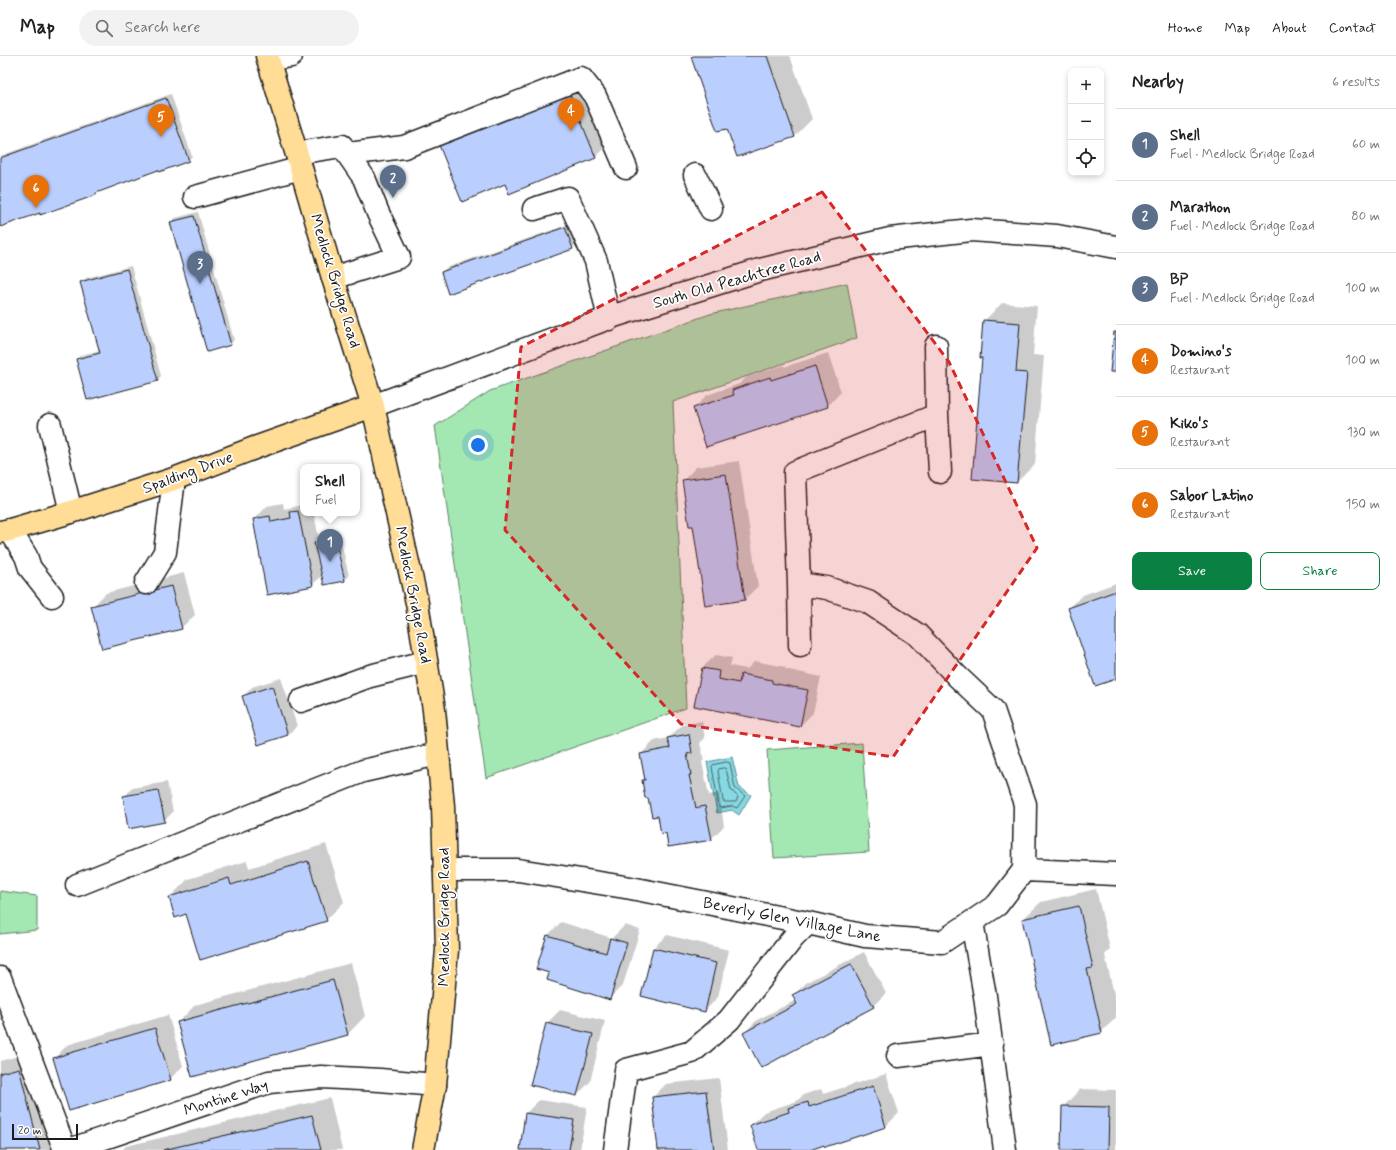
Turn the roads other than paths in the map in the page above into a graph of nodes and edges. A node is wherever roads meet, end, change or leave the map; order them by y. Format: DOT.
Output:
graph roads {
  1 [pos="291,56"];
  2 [pos="268,57"];
  3 [pos="348,154"];
  4 [pos="299,161"];
  5 [pos="626,168"];
  6 [pos="695,175"];
  7 [pos="195,197"];
  8 [pos="534,209"];
  9 [pos="711,209"];
  10 [pos="1116,247"];
  11 [pos="333,278"];
  12 [pos="609,319"];
  13 [pos="936,346"];
  14 [pos="373,406"];
  15 [pos="937,415"];
  16 [pos="50,424"];
  17 [pos="940,472"];
  18 [pos="174,479"];
  19 [pos="71,512"];
  20 [pos="5,531"];
  21 [pos="146,583"];
  22 [pos="798,584"];
  23 [pos="52,596"];
  24 [pos="800,645"];
  25 [pos="426,662"];
  26 [pos="301,701"];
  27 [pos="438,754"];
  28 [pos="446,870"];
  29 [pos="1024,870"];
  30 [pos="1116,874"];
  31 [pos="77,886"];
  32 [pos="972,922"];
  33 [pos="808,923"];
  34 [pos="0,978"];
  35 [pos="992,1044"];
  36 [pos="898,1056"];
  37 [pos="436,1085"];
  38 [pos="65,1150"];
  39 [pos="69,1150"];
  40 [pos="423,1150"];
  41 [pos="615,1150"];
  42 [pos="1005,1150"];
  1 -- 2 [label="street"];
  2 -- 4 [label="main road, Medlock Bridge Road"];
  3 -- 4 [label="street"];
  3 -- 5 [label="street"];
  3 -- 11 [label="street"];
  4 -- 7 [label="street"];
  4 -- 11 [label="main road, Medlock Bridge Road"];
  6 -- 9 [label="street"];
  8 -- 12 [label="street"];
  10 -- 12 [label="street, South Old Peachtree Road"];
  11 -- 14 [label="main road, Medlock Bridge Road"];
  12 -- 14 [label="street, South Old Peachtree Road"];
  13 -- 15 [label="street"];
  14 -- 18 [label="main road, Spalding Drive"];
  14 -- 25 [label="main road, Medlock Bridge Road"];
  15 -- 17 [label="street"];
  15 -- 22 [label="street"];
  16 -- 19 [label="street"];
  18 -- 19 [label="main road, Spalding Drive"];
  18 -- 21 [label="street"];
  19 -- 20 [label="main road, Spalding Drive"];
  20 -- 23 [label="street"];
  22 -- 24 [label="street"];
  22 -- 29 [label="street"];
  25 -- 26 [label="street"];
  25 -- 27 [label="main road, Medlock Bridge Road"];
  27 -- 28 [label="main road, Medlock Bridge Road"];
  27 -- 31 [label="street"];
  28 -- 33 [label="street, Beverly Glen Village Lane"];
  28 -- 37 [label="main road, Medlock Bridge Road"];
  29 -- 30 [label="street"];
  29 -- 32 [label="street, Beverly Glen Village Lane"];
  32 -- 33 [label="street, Beverly Glen Village Lane"];
  32 -- 35 [label="street"];
  33 -- 41 [label="street"];
  34 -- 38 [label="street"];
  35 -- 36 [label="street"];
  35 -- 42 [label="street"];
  37 -- 39 [label="street, Montine Way"];
  37 -- 40 [label="main road, Medlock Bridge Road"];
}
